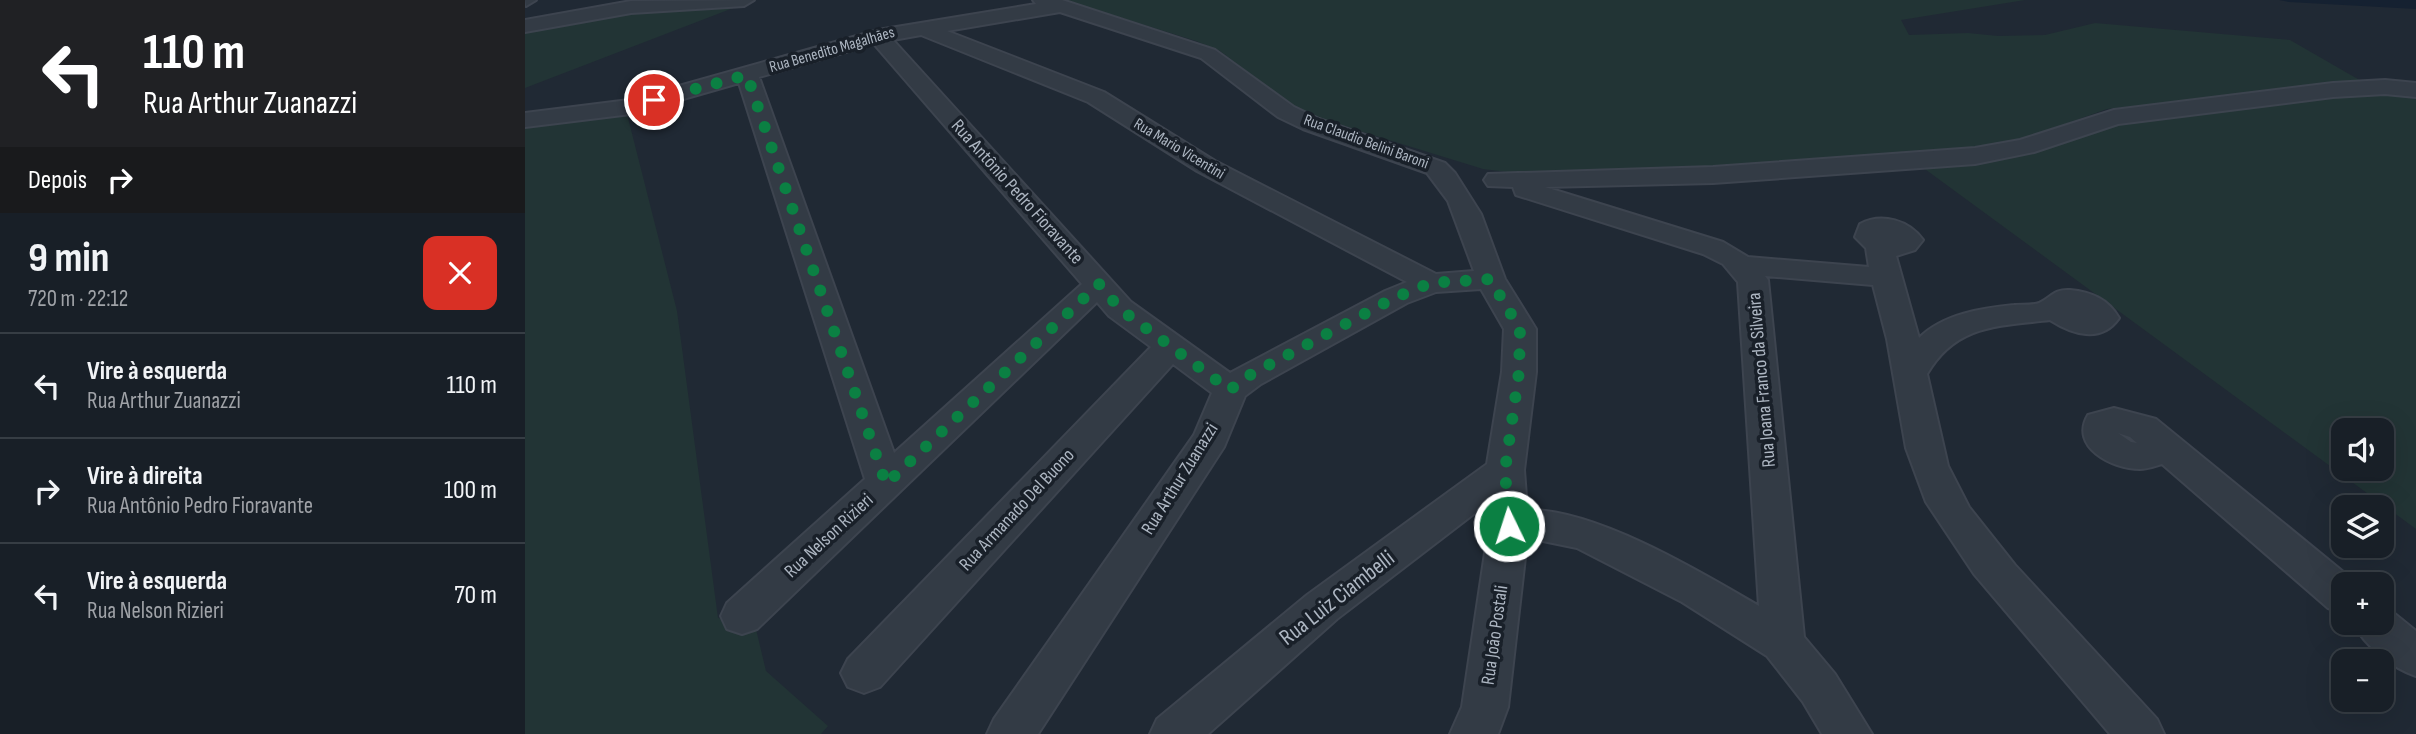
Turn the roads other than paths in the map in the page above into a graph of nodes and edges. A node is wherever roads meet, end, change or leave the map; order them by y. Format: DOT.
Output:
graph roads {
  1 [pos="744,0"];
  2 [pos="1051,3"];
  3 [pos="525,26"];
  4 [pos="921,28"];
  5 [pos="878,36"];
  6 [pos="747,75"];
  7 [pos="2416,90"];
  8 [pos="525,120"];
  9 [pos="1445,176"];
  10 [pos="1497,180"];
  11 [pos="1747,276"];
  12 [pos="1490,279"];
  13 [pos="1887,282"];
  14 [pos="1431,283"];
  15 [pos="1099,284"];
  16 [pos="2056,310"];
  17 [pos="1964,322"];
  18 [pos="1170,347"];
  19 [pos="1909,375"];
  20 [pos="1230,390"];
  21 [pos="2156,439"];
  22 [pos="1505,470"];
  23 [pos="886,484"];
  24 [pos="1509,526"];
  25 [pos="2331,586"];
  26 [pos="742,616"];
  27 [pos="2389,635"];
  28 [pos="1783,643"];
  29 [pos="2416,657"];
  30 [pos="864,673"];
  31 [pos="1011,734"];
  32 [pos="1174,734"];
  33 [pos="1474,734"];
  34 [pos="1848,734"];
  35 [pos="2140,734"];
  1 -- 3 [label="street"];
  2 -- 4 [label="street, Rua Benedito Magalhães"];
  2 -- 9 [label="street, Rua Claudio Belini Baroni"];
  4 -- 5 [label="street, Rua Benedito Magalhães"];
  4 -- 14 [label="street, Rua Mario Vicentini"];
  5 -- 6 [label="street, Rua Benedito Magalhães"];
  5 -- 15 [label="street, Rua Antônio Pedro Fioravante"];
  6 -- 8 [label="street, Rua Benedito Magalhães"];
  6 -- 23 [label="street"];
  7 -- 10 [label="street"];
  9 -- 10 [label="street"];
  9 -- 12 [label="street, Rua João Postali"];
  10 -- 11 [label="street"];
  11 -- 13 [label="street"];
  11 -- 28 [label="street, Rua Joana Franco da Silveira"];
  12 -- 14 [label="street"];
  12 -- 22 [label="street, Rua João Postali"];
  13 -- 17 [label="street"];
  13 -- 19 [label="street"];
  14 -- 20 [label="street"];
  15 -- 18 [label="street, Rua Antônio Pedro Fioravante"];
  15 -- 23 [label="street, Rua Nelson Rizieri"];
  16 -- 17 [label="street"];
  17 -- 19 [label="street"];
  18 -- 20 [label="street, Rua Antônio Pedro Fioravante"];
  18 -- 30 [label="street, Rua Armanado Del Buono"];
  19 -- 35 [label="street"];
  20 -- 31 [label="street, Rua Arthur Zuanazzi"];
  21 -- 25 [label="street"];
  22 -- 24 [label="street, Rua João Postali"];
  22 -- 32 [label="street, Rua Luiz Ciambelli"];
  23 -- 26 [label="street, Rua Nelson Rizieri"];
  24 -- 28 [label="street"];
  24 -- 33 [label="street, Rua João Postali"];
  27 -- 29 [label="street"];
  28 -- 34 [label="street"];
}
